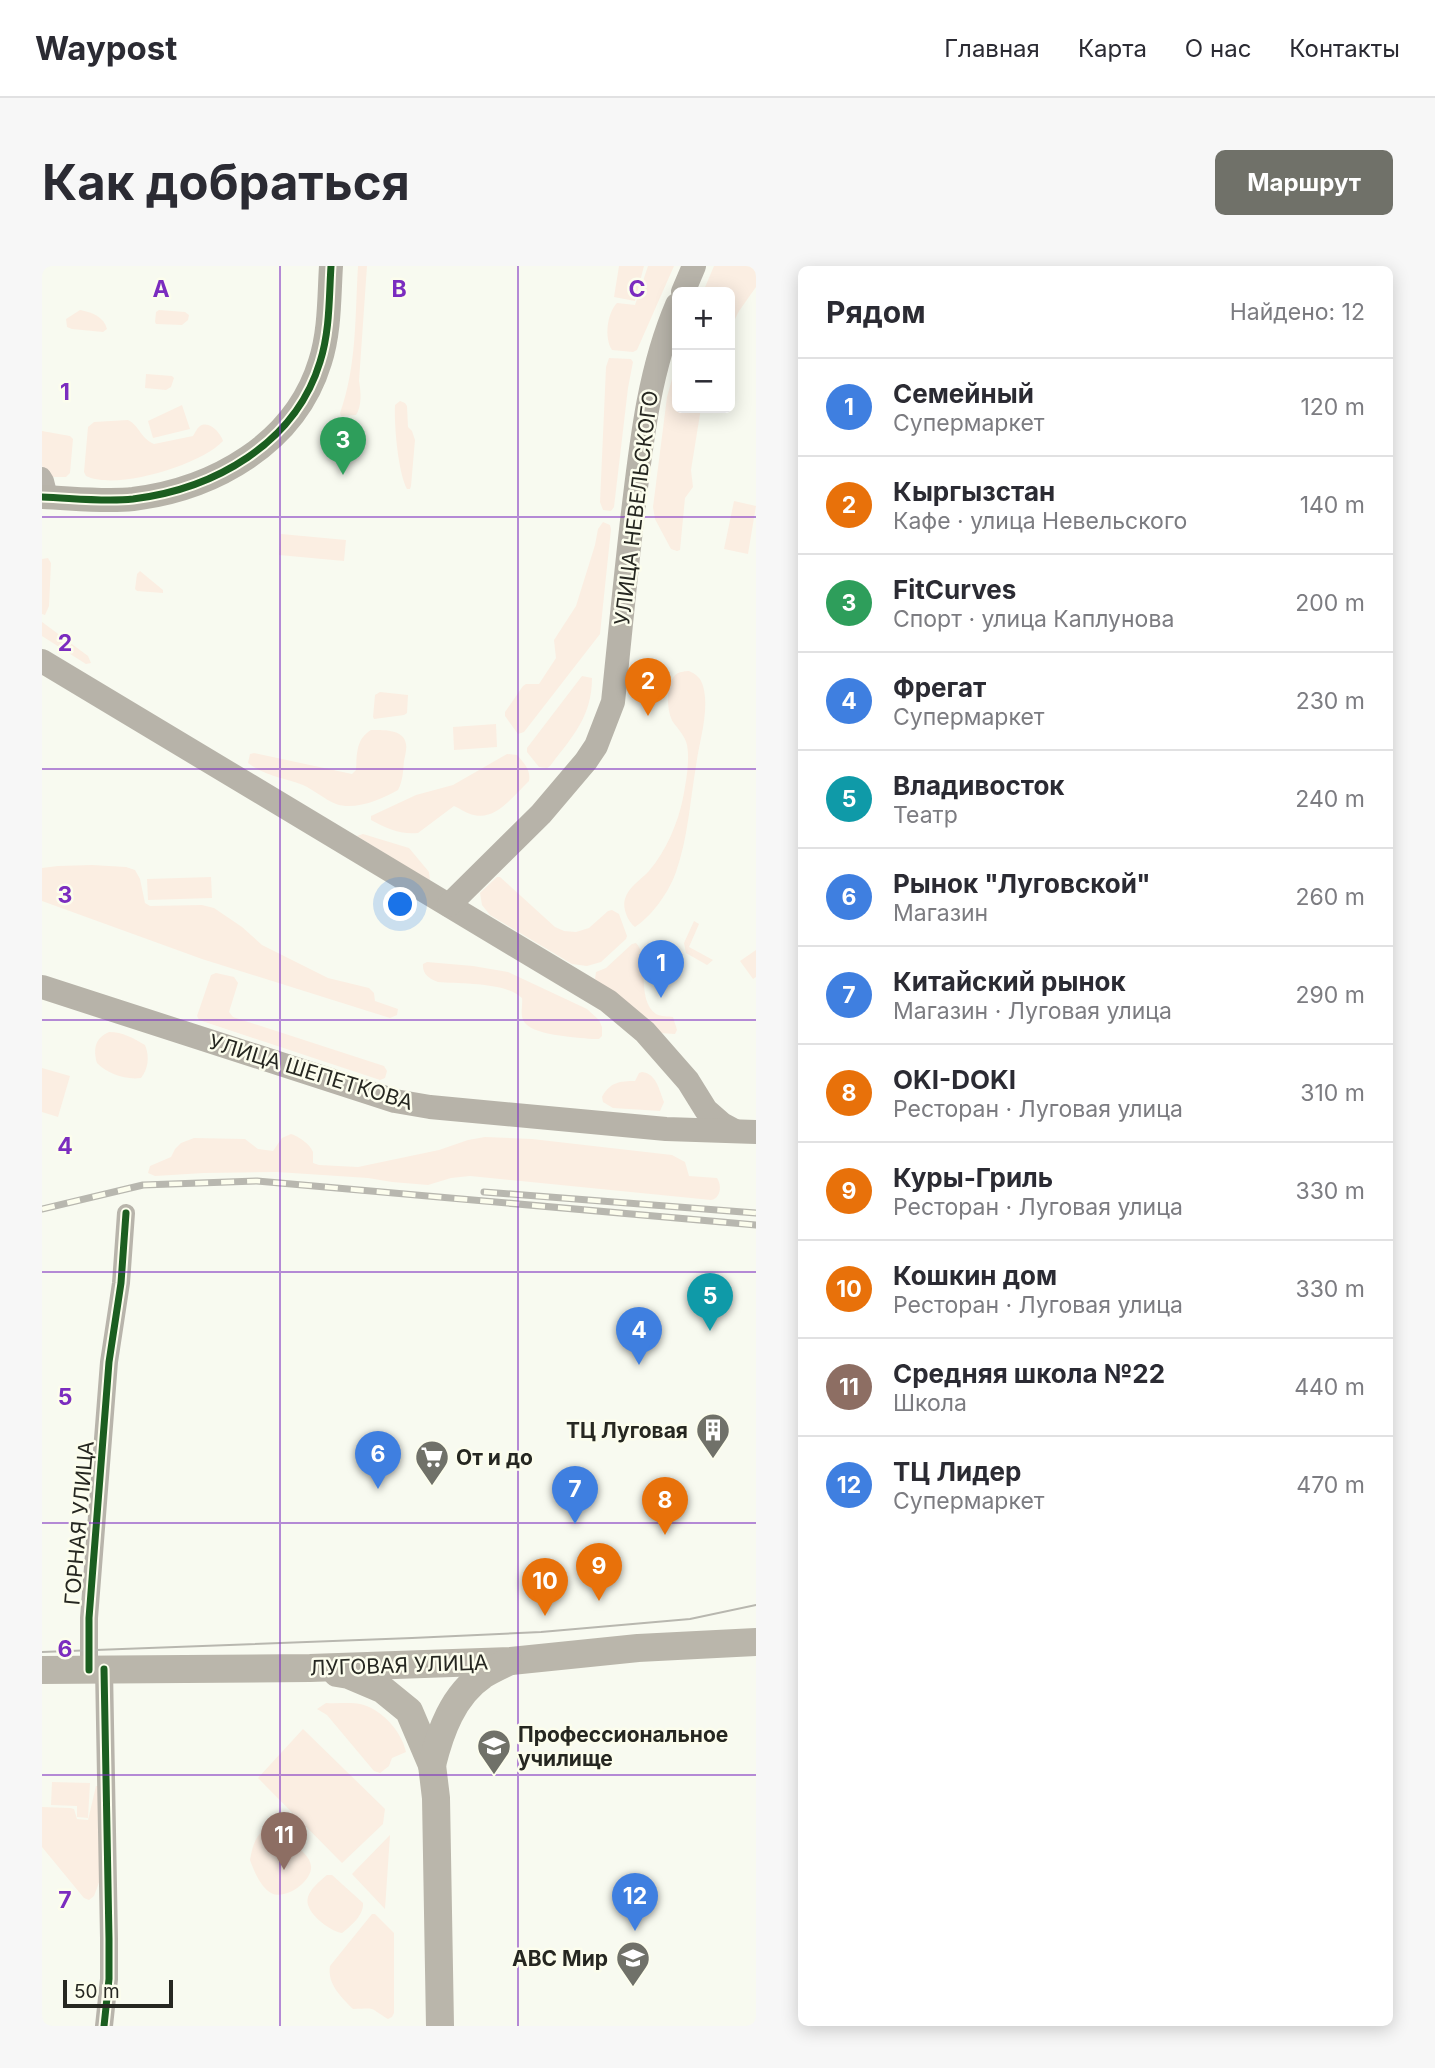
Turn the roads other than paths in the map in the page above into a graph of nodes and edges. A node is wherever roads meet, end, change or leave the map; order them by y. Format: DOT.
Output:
graph roads {
  1 [pos="331,266"];
  2 [pos="694,266"];
  3 [pos="685,287"];
  4 [pos="672,317"];
  5 [pos="44,490"];
  6 [pos="42,661"];
  7 [pos="449,905"];
  8 [pos="42,987"];
  9 [pos="690,1084"];
  10 [pos="678,1129"];
  11 [pos="746,1132"];
  12 [pos="126,1213"];
  13 [pos="756,1642"];
  14 [pos="511,1661"];
  15 [pos="310,1668"];
  16 [pos="42,1670"];
  17 [pos="97,1670"];
  18 [pos="432,1765"];
  19 [pos="104,2026"];
  20 [pos="440,2026"];
  1 -- 5 [label="main road"];
  2 -- 3 [label="main road"];
  4 -- 7 [label="main road, УЛИЦА НЕВЕЛЬСКОГО"];
  6 -- 7 [label="main road"];
  7 -- 9 [label="main road"];
  8 -- 10 [label="main road, УЛИЦА ШЕПЕТКОВА"];
  9 -- 10 [label="main road"];
  9 -- 11 [label="main road"];
  10 -- 11 [label="main road, УЛИЦА ШЕПЕТКОВА"];
  12 -- 17 [label="street, ГОРНАЯ УЛИЦА"];
  13 -- 14 [label="main road, ЛУГОВАЯ УЛИЦА"];
  14 -- 15 [label="main road, ЛУГОВАЯ УЛИЦА"];
  14 -- 18 [label="main road"];
  15 -- 17 [label="main road, ЛУГОВАЯ УЛИЦА"];
  15 -- 18 [label="main road"];
  16 -- 17 [label="main road, ЛУГОВАЯ УЛИЦА"];
  17 -- 19 [label="street, ГОРНАЯ УЛИЦА"];
  18 -- 20 [label="main road"];
}
